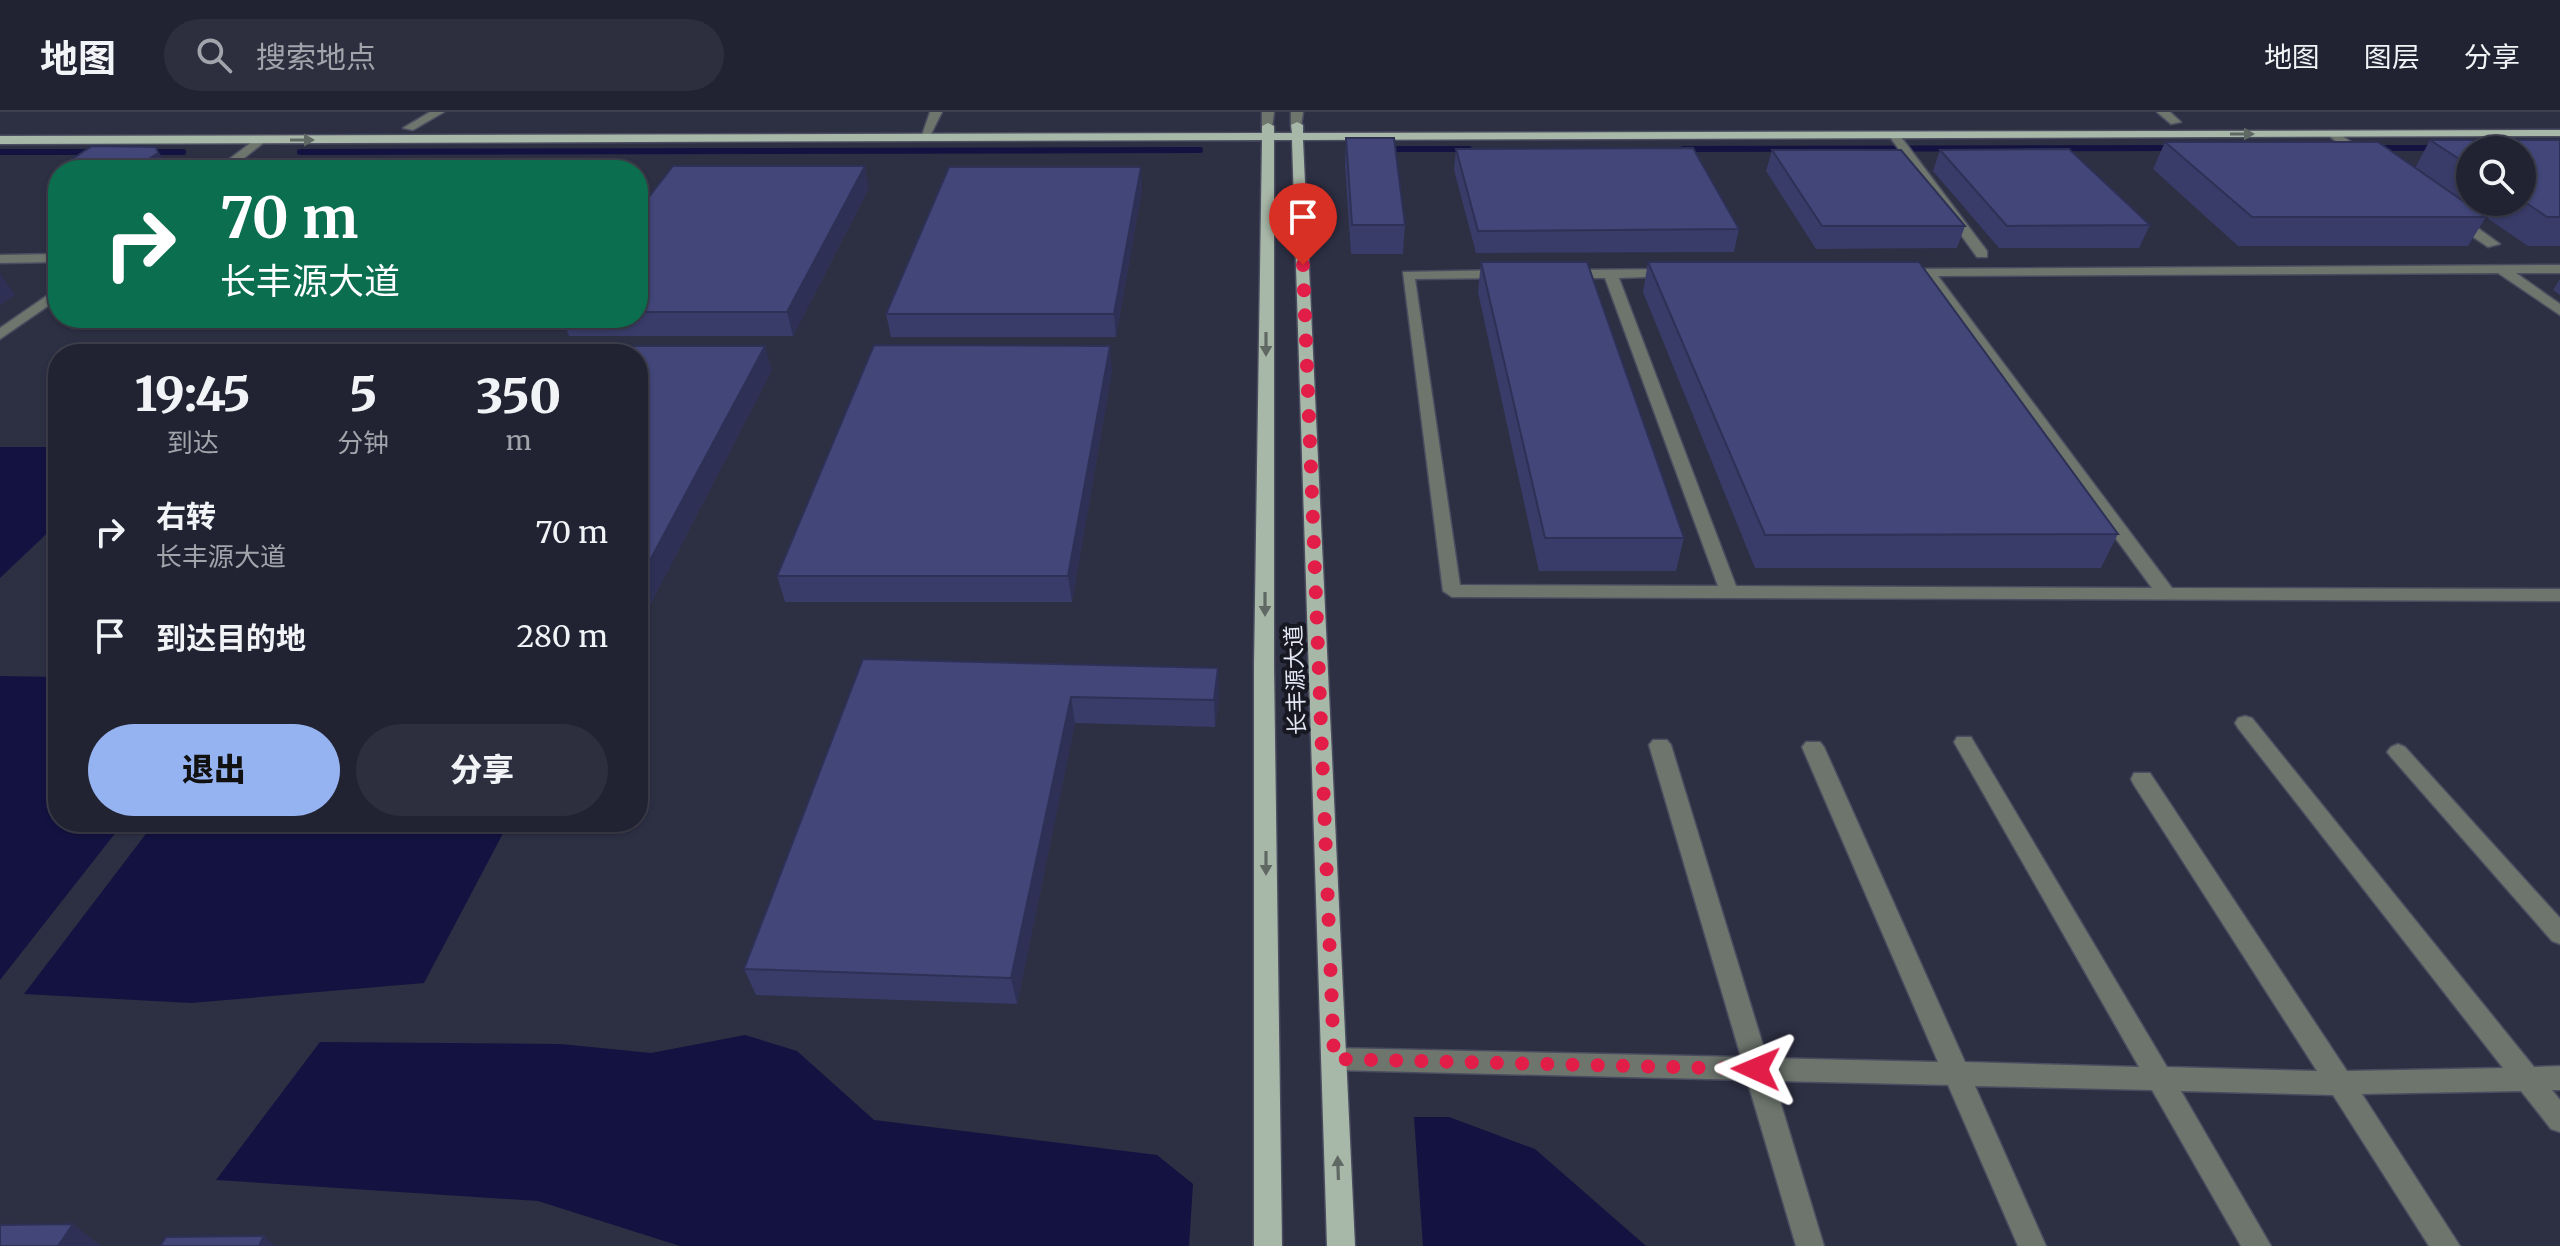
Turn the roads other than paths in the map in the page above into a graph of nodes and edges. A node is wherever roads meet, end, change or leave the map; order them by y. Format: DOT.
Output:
graph roads {
  1 [pos="438,112"];
  2 [pos="936,112"];
  3 [pos="2163,112"];
  4 [pos="2560,121"];
  5 [pos="2175,122"];
  6 [pos="1268,125"];
  7 [pos="1297,125"];
  8 [pos="409,128"];
  9 [pos="0,129"];
  10 [pos="927,131"];
  11 [pos="2560,133"];
  12 [pos="2333,134"];
  13 [pos="1894,135"];
  14 [pos="0,140"];
  15 [pos="261,140"];
  16 [pos="234,160"];
  17 [pos="2379,166"];
  18 [pos="2442,209"];
  19 [pos="2493,244"];
  20 [pos="1982,254"];
  21 [pos="48,258"];
  22 [pos="0,259"];
  23 [pos="2560,269"];
  24 [pos="2502,270"];
  25 [pos="1880,272"];
  26 [pos="1928,272"];
  27 [pos="1690,273"];
  28 [pos="1517,274"];
  29 [pos="1548,274"];
  30 [pos="1611,274"];
  31 [pos="48,299"];
  32 [pos="2560,311"];
  33 [pos="0,335"];
  34 [pos="1729,592"];
  35 [pos="2166,593"];
  36 [pos="2560,595"];
  37 [pos="2245,723"];
  38 [pos="1964,742"];
  39 [pos="1660,745"];
  40 [pos="1813,747"];
  41 [pos="2398,752"];
  42 [pos="2142,779"];
  43 [pos="2560,934"];
  44 [pos="1334,1059"];
  45 [pos="1756,1069"];
  46 [pos="1955,1073"];
  47 [pos="2160,1078"];
  48 [pos="2560,1078"];
  49 [pos="2527,1079"];
  50 [pos="2339,1083"];
  51 [pos="2560,1120"];
  52 [pos="1268,1246"];
  53 [pos="1341,1246"];
  54 [pos="1810,1246"];
  55 [pos="2032,1246"];
  56 [pos="2257,1246"];
  57 [pos="2446,1246"];
  1 -- 8 [label="street"];
  2 -- 10 [label="street"];
  3 -- 5 [label="street"];
  4 -- 5 [label="main road"];
  5 -- 7 [label="main road"];
  6 -- 7 [label="main road"];
  6 -- 10 [label="main road"];
  6 -- 52 [label="main road, 长丰源大道, one-way"];
  7 -- 13 [label="main road"];
  7 -- 44 [label="main road, 长丰源大道"];
  8 -- 9 [label="main road"];
  8 -- 10 [label="main road"];
  15 -- 10 [label="main road, one-way"];
  11 -- 12 [label="main road"];
  13 -- 12 [label="main road, one-way"];
  12 -- 17 [label="street"];
  13 -- 20 [label="street"];
  14 -- 15 [label="main road"];
  15 -- 16 [label="street"];
  18 -- 19 [label="street"];
  21 -- 22 [label="street"];
  23 -- 24 [label="street"];
  24 -- 26 [label="street"];
  24 -- 32 [label="street"];
  25 -- 26 [label="street"];
  26 -- 35 [label="street"];
  27 -- 30 [label="street"];
  28 -- 34 [label="street"];
  29 -- 30 [label="street"];
  30 -- 34 [label="street"];
  31 -- 33 [label="street"];
  34 -- 35 [label="street"];
  35 -- 36 [label="street"];
  37 -- 49 [label="street"];
  38 -- 47 [label="street"];
  39 -- 45 [label="street"];
  40 -- 46 [label="street"];
  41 -- 43 [label="street"];
  42 -- 50 [label="street"];
  44 -- 45 [label="street"];
  53 -- 44 [label="main road, 长丰源大道, one-way"];
  45 -- 46 [label="street"];
  45 -- 54 [label="street"];
  46 -- 47 [label="street"];
  46 -- 55 [label="street"];
  47 -- 50 [label="street"];
  47 -- 56 [label="street"];
  48 -- 49 [label="street"];
  49 -- 50 [label="street"];
  49 -- 51 [label="street"];
  50 -- 57 [label="street"];
}
